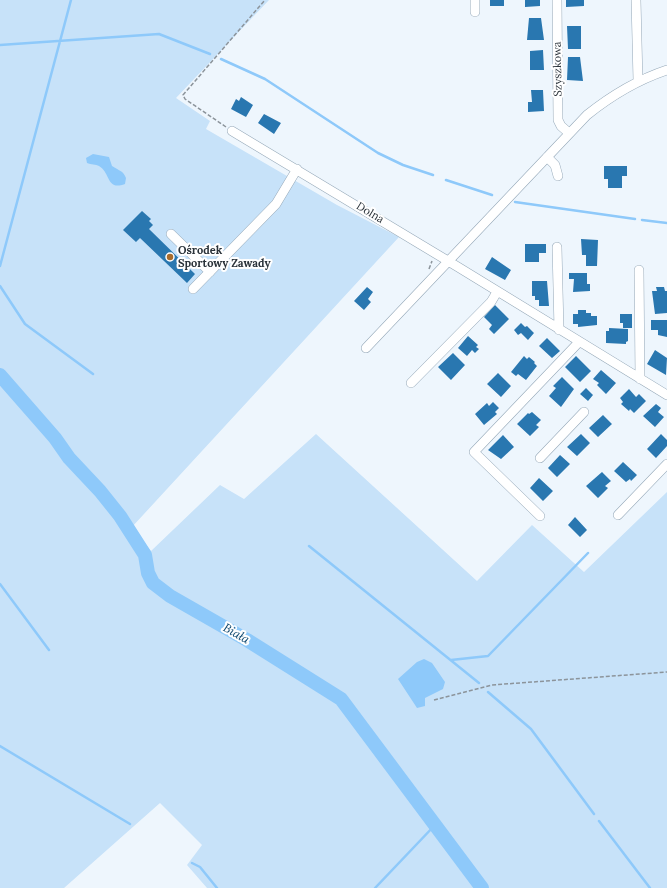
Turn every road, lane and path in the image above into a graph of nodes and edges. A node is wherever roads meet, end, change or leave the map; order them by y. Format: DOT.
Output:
graph roads {
  1 [pos="265,0"];
  2 [pos="475,0"];
  3 [pos="557,0"];
  4 [pos="636,0"];
  5 [pos="475,12"];
  6 [pos="667,70"];
  7 [pos="638,81"];
  8 [pos="232,131"];
  9 [pos="569,133"];
  10 [pos="547,157"];
  11 [pos="297,169"];
  12 [pos="558,176"];
  13 [pos="171,234"];
  14 [pos="557,247"];
  15 [pos="449,261"];
  16 [pos="640,270"];
  17 [pos="210,272"];
  18 [pos="193,289"];
  19 [pos="497,292"];
  20 [pos="559,330"];
  21 [pos="579,342"];
  22 [pos="366,348"];
  23 [pos="640,379"];
  24 [pos="411,383"];
  25 [pos="667,395"];
  26 [pos="584,412"];
  27 [pos="540,458"];
  28 [pos="667,464"];
  29 [pos="618,515"];
  30 [pos="540,516"];
  31 [pos="667,672"];
  32 [pos="434,700"];
  1 -- 8 [label="path"];
  2 -- 5 [label="street"];
  3 -- 9 [label="street, Szyszkowa"];
  4 -- 7 [label="street"];
  6 -- 7 [label="street"];
  7 -- 9 [label="street"];
  8 -- 11 [label="street, Dolna"];
  9 -- 10 [label="street"];
  10 -- 12 [label="street"];
  10 -- 15 [label="street"];
  11 -- 15 [label="street, Dolna"];
  11 -- 17 [label="street"];
  13 -- 17 [label="street"];
  14 -- 20 [label="street"];
  15 -- 19 [label="street, Dolna"];
  15 -- 22 [label="street"];
  16 -- 23 [label="street"];
  17 -- 18 [label="street"];
  19 -- 20 [label="street, Dolna"];
  19 -- 24 [label="street"];
  20 -- 21 [label="street, Dolna"];
  21 -- 23 [label="street, Dolna"];
  21 -- 30 [label="street"];
  23 -- 25 [label="street, Dolna"];
  26 -- 27 [label="street"];
  28 -- 29 [label="street"];
  31 -- 32 [label="path"];
}
